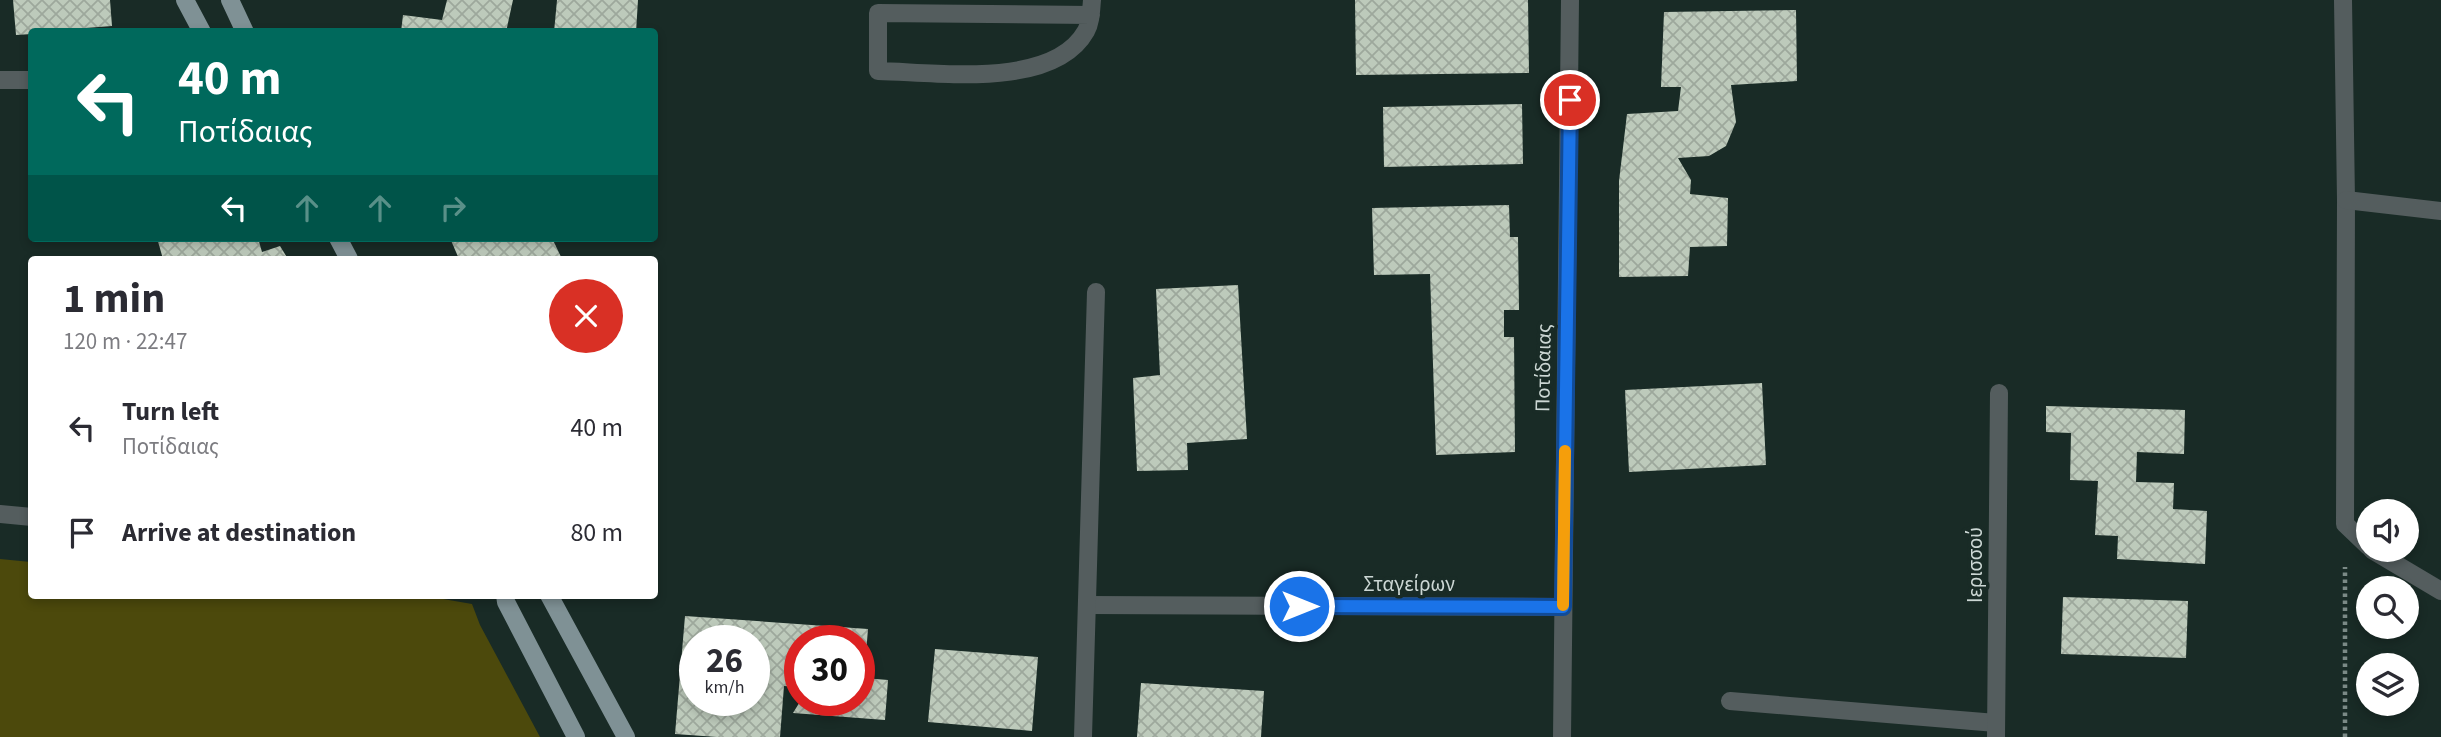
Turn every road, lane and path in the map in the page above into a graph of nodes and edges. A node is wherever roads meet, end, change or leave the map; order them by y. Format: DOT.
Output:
graph roads {
  1 [pos="185,0"];
  2 [pos="230,0"];
  3 [pos="1570,0"];
  4 [pos="2343,0"];
  5 [pos="1091,8"];
  6 [pos="200,28"];
  7 [pos="243,28"];
  8 [pos="0,80"];
  9 [pos="28,80"];
  10 [pos="2346,200"];
  11 [pos="2441,211"];
  12 [pos="1097,292"];
  13 [pos="1998,393"];
  14 [pos="0,514"];
  15 [pos="28,517"];
  16 [pos="2346,524"];
  17 [pos="2356,534"];
  18 [pos="2392,562"];
  19 [pos="2441,592"];
  20 [pos="506,599"];
  21 [pos="551,599"];
  22 [pos="1087,605"];
  23 [pos="1563,607"];
  24 [pos="1730,701"];
  25 [pos="1996,730"];
  26 [pos="576,737"];
  27 [pos="626,737"];
  28 [pos="1083,737"];
  29 [pos="1562,737"];
  30 [pos="2345,737"];
  1 -- 6 [label="main road"];
  2 -- 7 [label="main road"];
  3 -- 23 [label="street, Ποτίδαιας"];
  4 -- 10 [label="street"];
  5 -- 5 [label="street"];
  8 -- 9 [label="street"];
  10 -- 11 [label="street"];
  10 -- 16 [label="street"];
  12 -- 22 [label="street"];
  13 -- 25 [label="street, Ιερισσού"];
  14 -- 15 [label="street"];
  16 -- 17 [label="street"];
  16 -- 30 [label="path"];
  18 -- 19 [label="street"];
  20 -- 26 [label="main road"];
  21 -- 27 [label="main road"];
  22 -- 23 [label="street, Σταγείρων"];
  22 -- 28 [label="street"];
  23 -- 29 [label="street, Ποτίδαιας"];
  24 -- 25 [label="street"];
}
